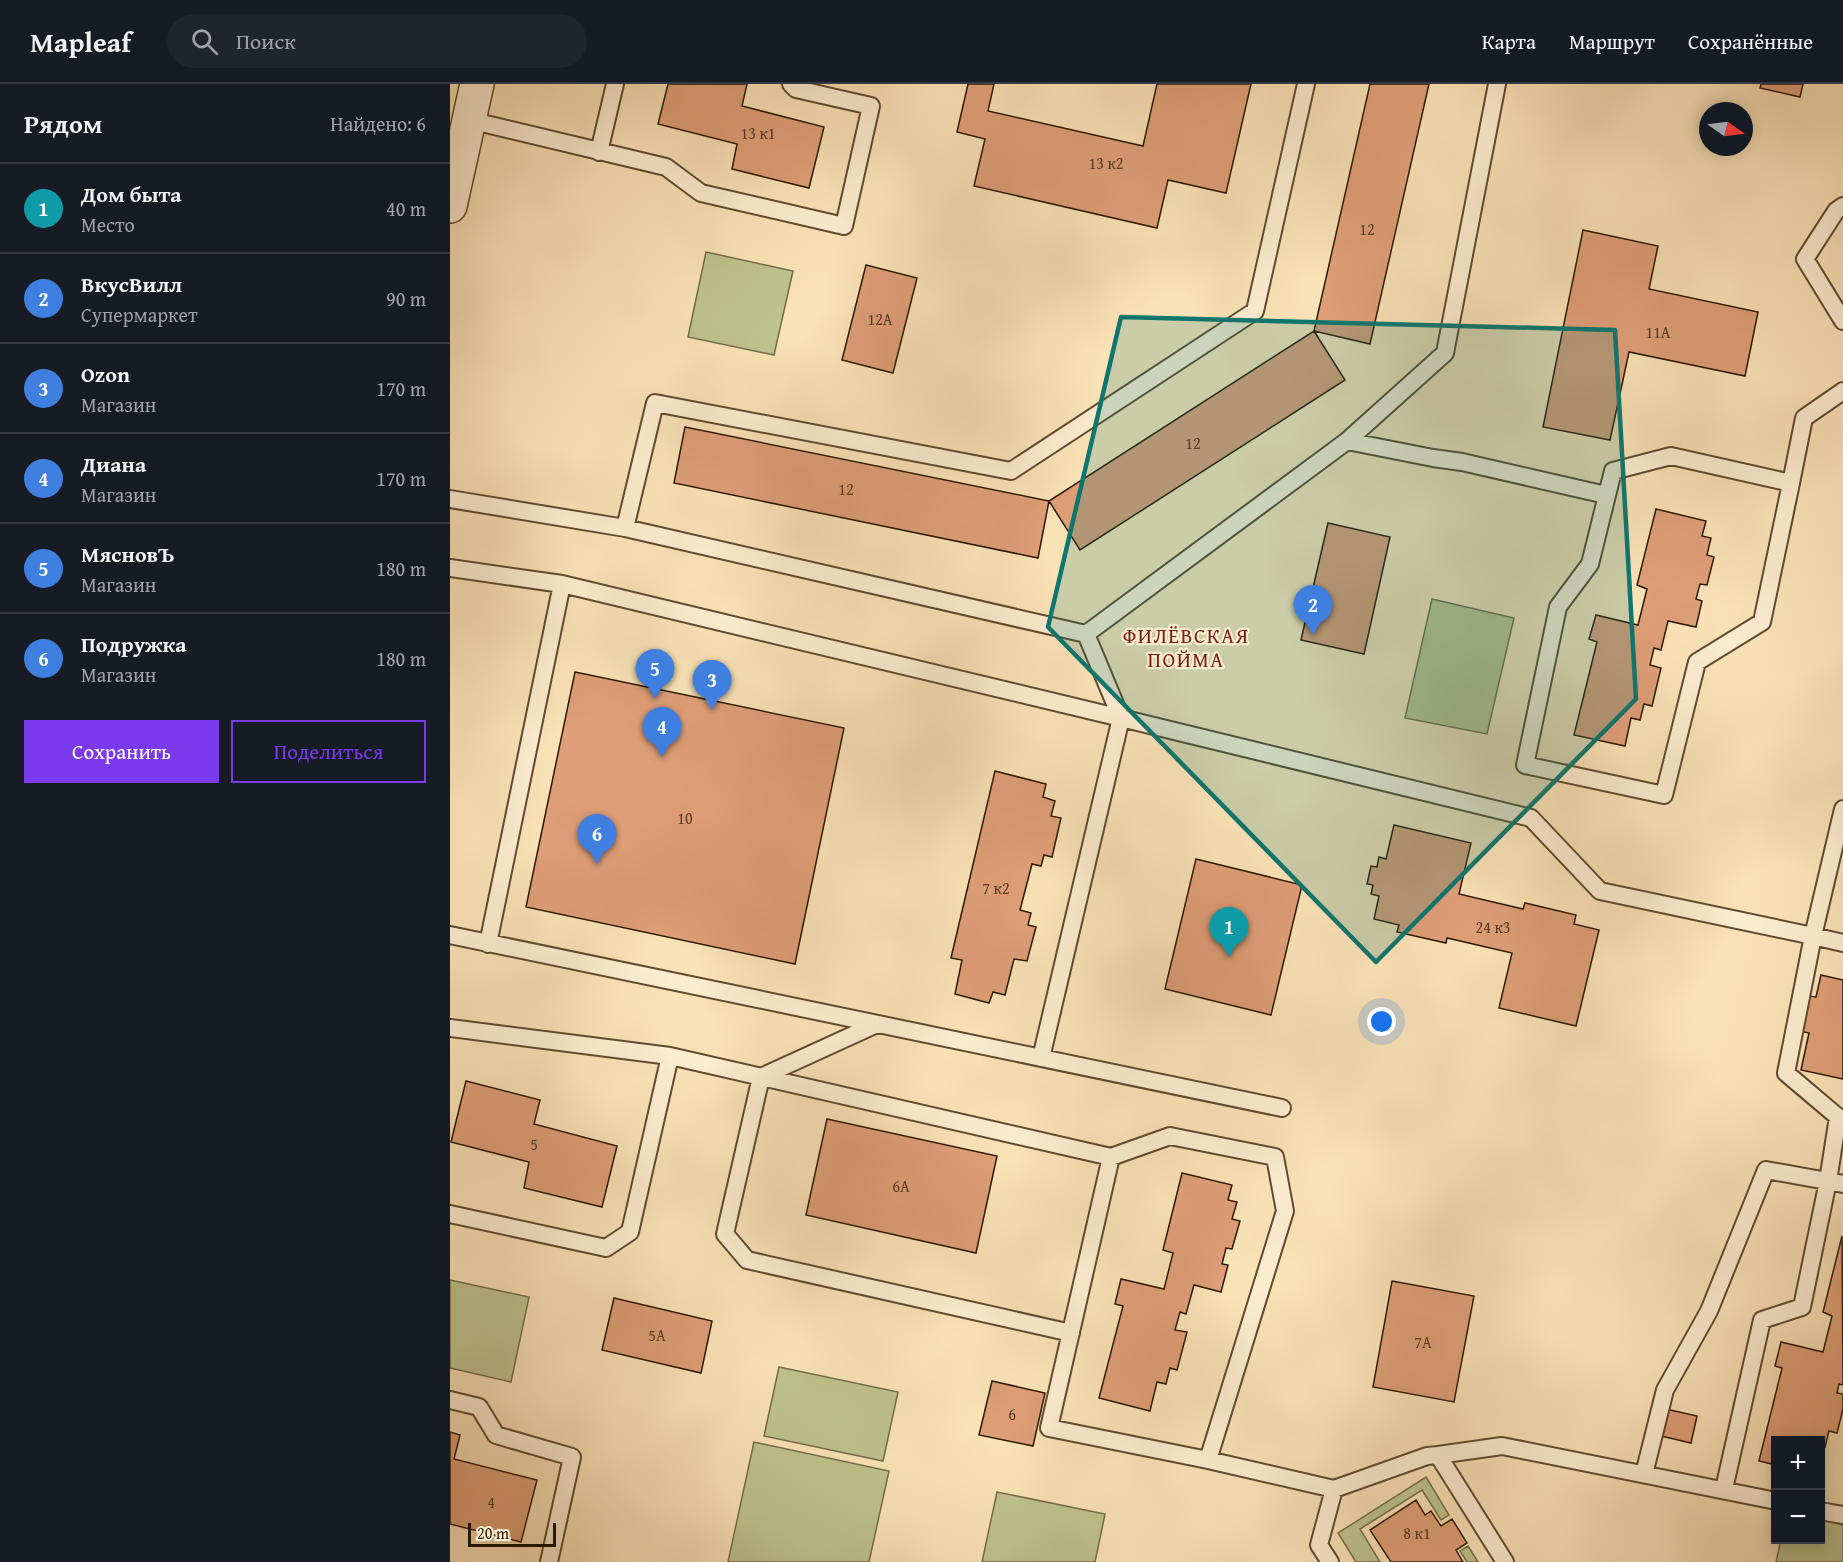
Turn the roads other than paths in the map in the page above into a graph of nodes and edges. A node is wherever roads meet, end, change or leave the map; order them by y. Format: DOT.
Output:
graph roads {
  1 [pos="477,84"];
  2 [pos="615,84"];
  3 [pos="791,84"];
  4 [pos="1306,84"];
  5 [pos="1497,84"];
  6 [pos="469,120"];
  7 [pos="599,152"];
  8 [pos="450,206"];
  9 [pos="1843,206"];
  10 [pos="1843,321"];
  11 [pos="1843,391"];
  12 [pos="1347,441"];
  13 [pos="1791,483"];
  14 [pos="1606,495"];
  15 [pos="450,499"];
  16 [pos="625,528"];
  17 [pos="450,568"];
  18 [pos="562,584"];
  19 [pos="1086,634"];
  20 [pos="1121,718"];
  21 [pos="1843,809"];
  22 [pos="450,935"];
  23 [pos="1813,936"];
  24 [pos="1843,943"];
  25 [pos="488,944"];
  26 [pos="877,1024"];
  27 [pos="450,1028"];
  28 [pos="670,1056"];
  29 [pos="1041,1058"];
  30 [pos="761,1077"];
  31 [pos="1282,1108"];
  32 [pos="1840,1117"];
  33 [pos="1111,1157"];
  34 [pos="1836,1183"];
  35 [pos="450,1214"];
  36 [pos="1071,1333"];
  37 [pos="450,1400"];
  38 [pos="1438,1455"];
  39 [pos="1208,1460"];
  40 [pos="1644,1474"];
  41 [pos="1334,1489"];
  42 [pos="1725,1489"];
  43 [pos="1771,1500"];
  44 [pos="1825,1511"];
  45 [pos="1843,1515"];
  46 [pos="549,1562"];
  47 [pos="1330,1562"];
  48 [pos="1505,1562"];
  1 -- 6 [label="street"];
  2 -- 7 [label="lane"];
  3 -- 7 [label="lane"];
  4 -- 16 [label="lane"];
  5 -- 12 [label="lane"];
  6 -- 7 [label="lane"];
  6 -- 8 [label="street"];
  9 -- 10 [label="lane"];
  11 -- 13 [label="lane"];
  12 -- 14 [label="lane"];
  12 -- 19 [label="lane"];
  13 -- 14 [label="lane"];
  13 -- 14 [label="lane"];
  15 -- 16 [label="lane"];
  16 -- 19 [label="lane"];
  17 -- 18 [label="lane"];
  18 -- 20 [label="lane"];
  18 -- 25 [label="lane"];
  19 -- 20 [label="lane"];
  20 -- 23 [label="lane"];
  20 -- 29 [label="lane"];
  21 -- 23 [label="lane"];
  22 -- 25 [label="lane"];
  23 -- 24 [label="lane"];
  23 -- 32 [label="lane"];
  25 -- 26 [label="lane"];
  26 -- 29 [label="lane"];
  26 -- 30 [label="lane"];
  27 -- 28 [label="lane"];
  28 -- 30 [label="lane"];
  28 -- 35 [label="lane"];
  29 -- 31 [label="lane"];
  30 -- 33 [label="lane"];
  30 -- 36 [label="lane"];
  32 -- 34 [label="lane"];
  33 -- 36 [label="lane"];
  33 -- 39 [label="lane"];
  34 -- 40 [label="lane"];
  34 -- 42 [label="lane"];
  36 -- 39 [label="lane"];
  37 -- 46 [label="lane"];
  38 -- 40 [label="lane"];
  38 -- 41 [label="lane"];
  38 -- 48 [label="lane"];
  39 -- 41 [label="lane"];
  40 -- 42 [label="lane"];
  41 -- 47 [label="lane"];
  42 -- 43 [label="lane"];
  44 -- 45 [label="lane"];
}
